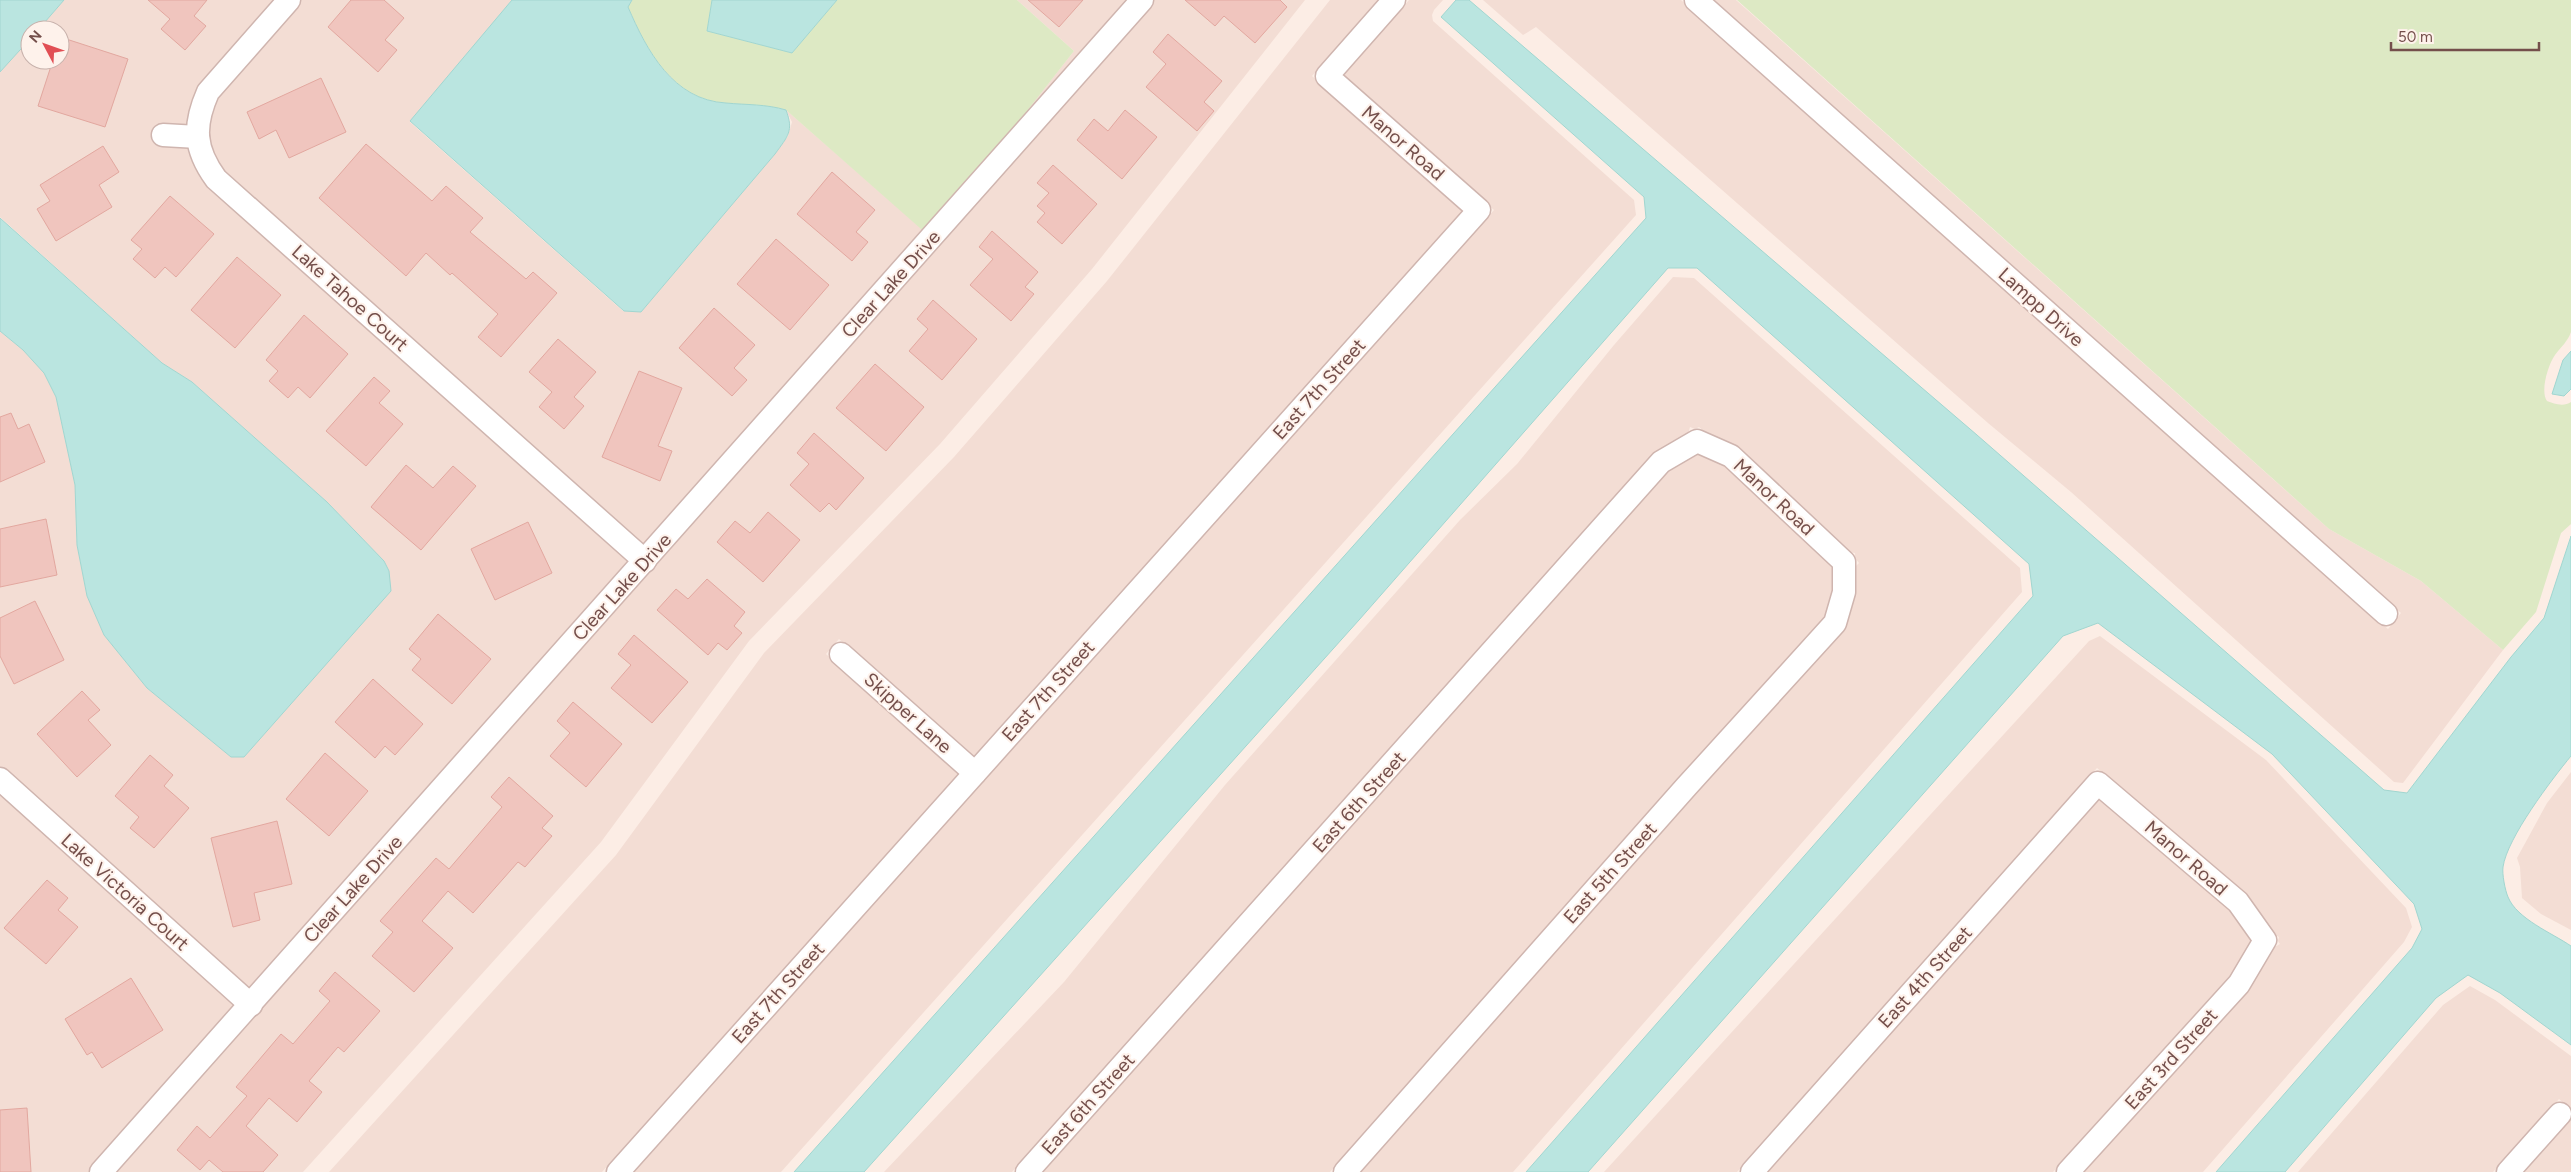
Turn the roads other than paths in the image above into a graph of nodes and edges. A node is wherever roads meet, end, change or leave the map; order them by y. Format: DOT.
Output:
graph roads {
  1 [pos="289,0"];
  2 [pos="1142,0"];
  3 [pos="1394,0"];
  4 [pos="1696,0"];
  5 [pos="163,135"];
  6 [pos="198,137"];
  7 [pos="1479,210"];
  8 [pos="1697,441"];
  9 [pos="645,561"];
  10 [pos="1844,562"];
  11 [pos="2386,614"];
  12 [pos="841,654"];
  13 [pos="975,773"];
  14 [pos="0,779"];
  15 [pos="2098,783"];
  16 [pos="2265,940"];
  17 [pos="251,1005"];
  18 [pos="2560,1114"];
  19 [pos="101,1172"];
  20 [pos="618,1172"];
  21 [pos="1027,1172"];
  22 [pos="1345,1172"];
  23 [pos="1752,1172"];
  24 [pos="2068,1172"];
  25 [pos="2508,1172"];
  1 -- 6 [label="street, Lake Tahoe Court"];
  2 -- 9 [label="street, Clear Lake Drive"];
  3 -- 7 [label="street, Manor Road"];
  4 -- 11 [label="street, Lampp Drive"];
  5 -- 6 [label="street"];
  6 -- 9 [label="street, Lake Tahoe Court"];
  7 -- 13 [label="street, East 7th Street"];
  8 -- 10 [label="street, Manor Road"];
  8 -- 21 [label="street, East 6th Street"];
  9 -- 17 [label="street, Clear Lake Drive"];
  10 -- 22 [label="street, East 5th Street"];
  12 -- 13 [label="street, Skipper Lane"];
  13 -- 20 [label="street, East 7th Street"];
  14 -- 17 [label="street, Lake Victoria Court"];
  15 -- 16 [label="street, Manor Road"];
  15 -- 23 [label="street, East 4th Street"];
  16 -- 24 [label="street, East 3rd Street"];
  17 -- 19 [label="street, Clear Lake Drive"];
  18 -- 25 [label="street"];
}
